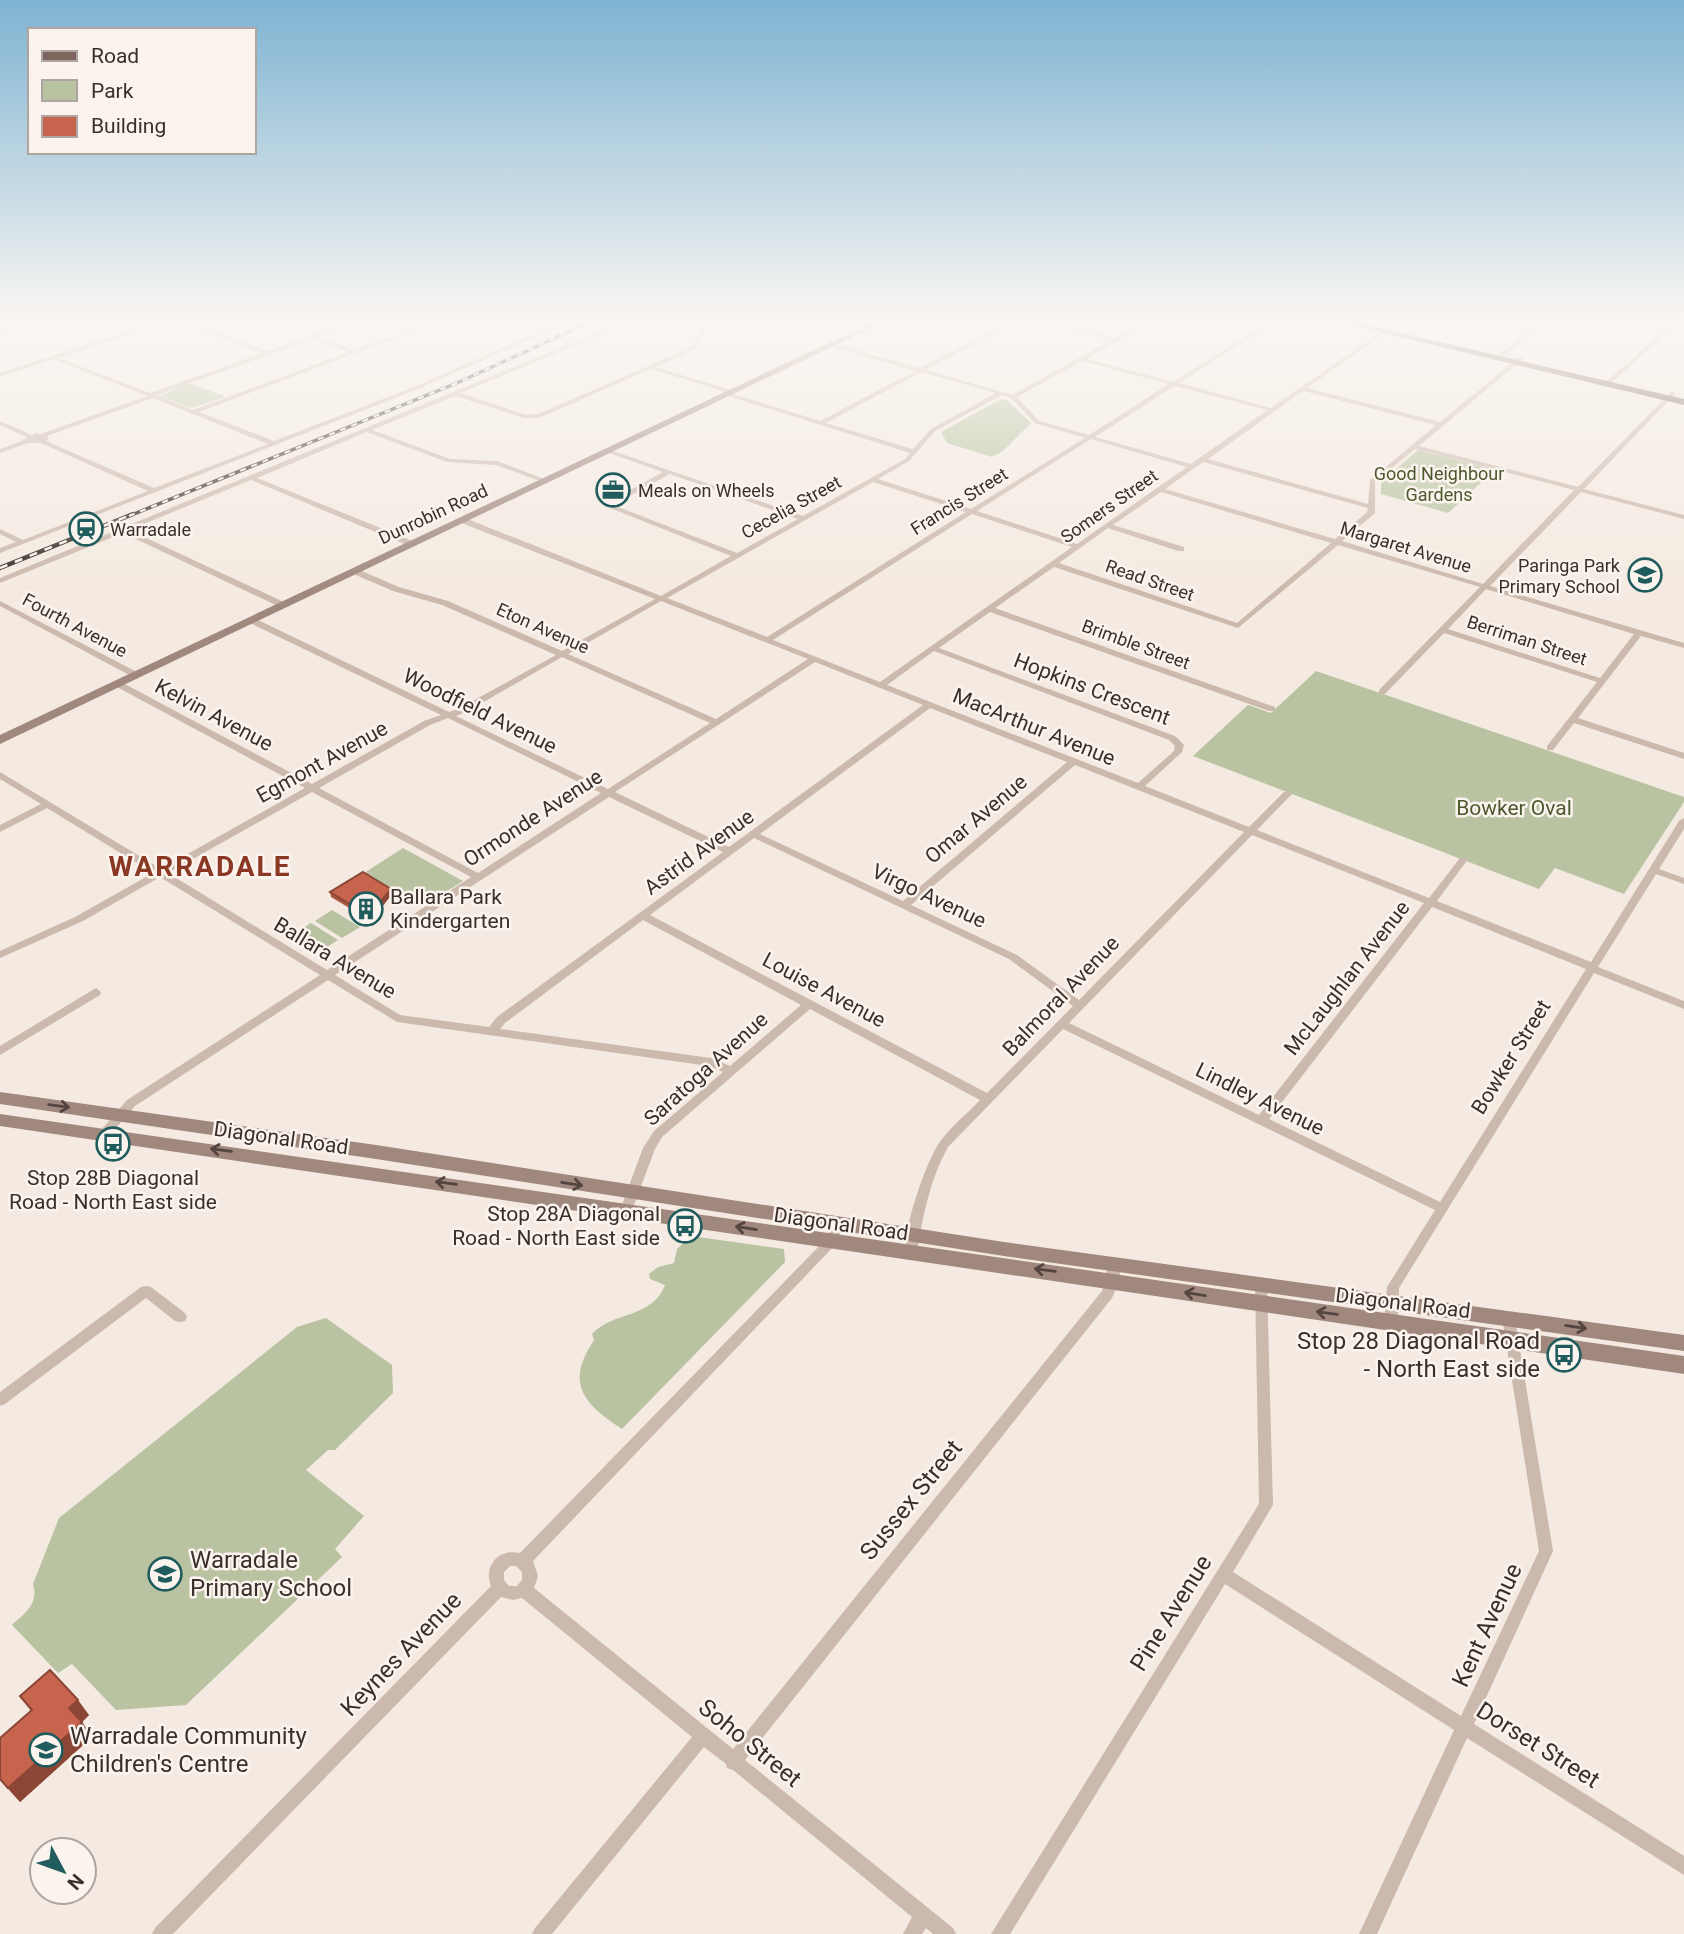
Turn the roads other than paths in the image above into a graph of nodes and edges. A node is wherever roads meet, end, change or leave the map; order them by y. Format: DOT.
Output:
graph roads {
  1 [pos="112,411"];
  2 [pos="357,411"];
  3 [pos="414,411"];
  4 [pos="514,411"];
  5 [pos="547,411"];
  6 [pos="692,411"];
  7 [pos="785,411"];
  8 [pos="842,411"];
  9 [pos="968,411"];
  10 [pos="1027,411"];
  11 [pos="1130,411"];
  12 [pos="1270,411"];
  13 [pos="1390,411"];
  14 [pos="1456,411"];
  15 [pos="1659,411"];
  16 [pos="193,412"];
  17 [pos="820,423"];
  18 [pos="0,424"];
  19 [pos="1440,424"];
  20 [pos="367,430"];
  21 [pos="1089,437"];
  22 [pos="43,438"];
  23 [pos="28,439"];
  24 [pos="275,444"];
  25 [pos="1413,446"];
  26 [pos="608,451"];
  27 [pos="0,452"];
  28 [pos="914,452"];
  29 [pos="1202,459"];
  30 [pos="1192,466"];
  31 [pos="669,472"];
  32 [pos="252,478"];
  33 [pos="872,480"];
  34 [pos="545,481"];
  35 [pos="1159,489"];
  36 [pos="152,490"];
  37 [pos="1579,490"];
  38 [pos="1371,507"];
  39 [pos="971,512"];
  40 [pos="1684,517"];
  41 [pos="803,518"];
  42 [pos="463,520"];
  43 [pos="1108,526"];
  44 [pos="122,530"];
  45 [pos="0,531"];
  46 [pos="22,542"];
  47 [pos="1336,542"];
  48 [pos="412,544"];
  49 [pos="1078,547"];
  50 [pos="1181,549"];
  51 [pos="0,551"];
  52 [pos="736,555"];
  53 [pos="1053,564"];
  54 [pos="354,571"];
  55 [pos="0,581"];
  56 [pos="1485,587"];
  57 [pos="660,598"];
  58 [pos="0,603"];
  59 [pos="283,605"];
  60 [pos="990,609"];
  61 [pos="251,620"];
  62 [pos="1443,630"];
  63 [pos="1639,633"];
  64 [pos="768,640"];
  65 [pos="1684,646"];
  66 [pos="933,648"];
  67 [pos="561,654"];
  68 [pos="814,659"];
  69 [pos="136,675"];
  70 [pos="1602,681"];
  71 [pos="118,684"];
  72 [pos="881,685"];
  73 [pos="1382,692"];
  74 [pos="930,705"];
  75 [pos="1272,709"];
  76 [pos="448,715"];
  77 [pos="1573,719"];
  78 [pos="716,722"];
  79 [pos="0,740"];
  80 [pos="1550,748"];
  81 [pos="1684,756"];
  82 [pos="1074,761"];
  83 [pos="0,775"];
  84 [pos="1139,787"];
  85 [pos="311,788"];
  86 [pos="608,792"];
  87 [pos="1287,794"];
  88 [pos="48,804"];
  89 [pos="1684,821"];
  90 [pos="0,829"];
  91 [pos="1250,831"];
  92 [pos="755,835"];
  93 [pos="731,852"];
  94 [pos="1463,860"];
  95 [pos="1653,870"];
  96 [pos="160,873"];
  97 [pos="478,877"];
  98 [pos="1684,881"];
  99 [pos="1430,902"];
  100 [pos="904,906"];
  101 [pos="643,916"];
  102 [pos="0,955"];
  103 [pos="1592,967"];
  104 [pos="326,976"];
  105 [pos="96,992"];
  106 [pos="809,1004"];
  107 [pos="1078,1005"];
  108 [pos="1684,1005"];
  109 [pos="1061,1024"];
  110 [pos="492,1031"];
  111 [pos="0,1051"];
  112 [pos="730,1071"];
  113 [pos="0,1098"];
  114 [pos="988,1099"];
  115 [pos="119,1114"];
  116 [pos="0,1119"];
  117 [pos="1261,1121"];
  118 [pos="104,1133"];
  119 [pos="376,1152"];
  120 [pos="364,1171"];
  121 [pos="629,1202"];
  122 [pos="1442,1208"];
  123 [pos="835,1233"];
  124 [pos="912,1244"];
  125 [pos="1113,1272"];
  126 [pos="1261,1284"];
  127 [pos="1262,1305"];
  128 [pos="1391,1311"];
  129 [pos="180,1317"];
  130 [pos="1509,1317"];
  131 [pos="1513,1341"];
  132 [pos="1684,1343"];
  133 [pos="1684,1365"];
  134 [pos="0,1400"];
  135 [pos="523,1561"];
  136 [pos="1224,1575"];
  137 [pos="499,1589"];
  138 [pos="523,1589"];
  139 [pos="1464,1728"];
  140 [pos="703,1737"];
  141 [pos="733,1762"];
  142 [pos="1684,1866"];
  143 [pos="924,1915"];
  144 [pos="161,1934"];
  145 [pos="541,1934"];
  146 [pos="912,1934"];
  147 [pos="947,1934"];
  148 [pos="1000,1934"];
  149 [pos="1368,1934"];
  1 -- 22 [label="street"];
  2 -- 24 [label="street"];
  3 -- 20 [label="street"];
  4 -- 5 [label="street"];
  6 -- 26 [label="main road, Dunrobin Road"];
  7 -- 17 [label="street"];
  8 -- 17 [label="street"];
  9 -- 28 [label="street, Cecelia Street"];
  10 -- 21 [label="street"];
  11 -- 21 [label="street, Francis Street"];
  12 -- 29 [label="street, Somers Street"];
  13 -- 19 [label="street"];
  14 -- 19 [label="street"];
  15 -- 37 [label="street"];
  16 -- 24 [label="street"];
  17 -- 28 [label="street"];
  18 -- 23 [label="street"];
  19 -- 25 [label="street"];
  20 -- 32 [label="street"];
  20 -- 34 [label="street"];
  21 -- 30 [label="street"];
  21 -- 39 [label="street, Francis Street"];
  22 -- 23 [label="street"];
  22 -- 36 [label="street"];
  23 -- 27 [label="street"];
  24 -- 36 [label="street"];
  25 -- 37 [label="street"];
  25 -- 38 [label="street"];
  26 -- 31 [label="street"];
  26 -- 34 [label="main road, Dunrobin Road"];
  28 -- 33 [label="street, Cecelia Street"];
  29 -- 30 [label="street, Somers Street"];
  29 -- 38 [label="street"];
  30 -- 35 [label="street, Somers Street"];
  31 -- 41 [label="street"];
  31 -- 52 [label="street"];
  32 -- 44 [label="street"];
  32 -- 48 [label="street"];
  33 -- 39 [label="street"];
  33 -- 41 [label="street, Cecelia Street"];
  34 -- 42 [label="main road, Dunrobin Road"];
  35 -- 43 [label="street, Somers Street"];
  35 -- 47 [label="street, Margaret Avenue"];
  36 -- 46 [label="street"];
  37 -- 40 [label="street"];
  37 -- 56 [label="street"];
  38 -- 47 [label="street"];
  39 -- 49 [label="street"];
  39 -- 64 [label="street, Francis Street"];
  41 -- 52 [label="street, Cecelia Street"];
  42 -- 48 [label="main road, Dunrobin Road"];
  42 -- 57 [label="street, MacArthur Avenue"];
  43 -- 49 [label="street, Somers Street"];
  43 -- 50 [label="street"];
  44 -- 55 [label="street"];
  44 -- 59 [label="street"];
  45 -- 46 [label="street"];
  46 -- 51 [label="street"];
  47 -- 53 [label="street, Read Street"];
  47 -- 56 [label="street, Margaret Avenue"];
  48 -- 54 [label="main road, Dunrobin Road"];
  49 -- 53 [label="street, Somers Street"];
  52 -- 57 [label="street, Cecelia Street"];
  53 -- 60 [label="street, Somers Street"];
  54 -- 59 [label="main road, Dunrobin Road"];
  54 -- 67 [label="street, Eton Avenue"];
  56 -- 62 [label="street"];
  56 -- 63 [label="street, Margaret Avenue"];
  57 -- 64 [label="street, MacArthur Avenue"];
  57 -- 67 [label="street, Egmont Avenue"];
  58 -- 69 [label="street, Fourth Avenue"];
  59 -- 61 [label="main road, Dunrobin Road"];
  60 -- 66 [label="street, Somers Street"];
  60 -- 75 [label="street, Brimble Street"];
  61 -- 69 [label="main road, Dunrobin Road"];
  61 -- 76 [label="street, Woodfield Avenue"];
  62 -- 70 [label="street, Berriman Street"];
  62 -- 73 [label="street"];
  63 -- 65 [label="street, Margaret Avenue"];
  63 -- 70 [label="street"];
  64 -- 68 [label="street, MacArthur Avenue"];
  66 -- 72 [label="street, Somers Street"];
  66 -- 84 [label="street, Hopkins Crescent"];
  67 -- 76 [label="street, Egmont Avenue"];
  67 -- 78 [label="street, Eton Avenue"];
  68 -- 72 [label="street, MacArthur Avenue"];
  68 -- 78 [label="street, Ormonde Avenue"];
  69 -- 71 [label="main road, Dunrobin Road"];
  70 -- 77 [label="street"];
  71 -- 79 [label="main road, Dunrobin Road"];
  71 -- 85 [label="street, Kelvin Avenue"];
  72 -- 74 [label="street, MacArthur Avenue"];
  74 -- 82 [label="street, MacArthur Avenue"];
  74 -- 92 [label="street, Astrid Avenue"];
  76 -- 85 [label="street, Egmont Avenue"];
  76 -- 86 [label="street, Woodfield Avenue"];
  77 -- 80 [label="street"];
  77 -- 81 [label="street"];
  78 -- 86 [label="street, Ormonde Avenue"];
  82 -- 84 [label="street, MacArthur Avenue"];
  82 -- 100 [label="street, Omar Avenue"];
  83 -- 88 [label="street, Ballara Avenue"];
  84 -- 91 [label="street, MacArthur Avenue"];
  85 -- 96 [label="street, Egmont Avenue"];
  85 -- 97 [label="street, Kelvin Avenue"];
  86 -- 93 [label="street, Woodfield Avenue"];
  86 -- 97 [label="street, Ormonde Avenue"];
  87 -- 91 [label="street, Balmoral Avenue"];
  88 -- 90 [label="street"];
  88 -- 96 [label="street, Ballara Avenue"];
  89 -- 95 [label="street, Bowker Street"];
  91 -- 99 [label="street, MacArthur Avenue"];
  91 -- 107 [label="street, Balmoral Avenue"];
  92 -- 93 [label="street, Astrid Avenue"];
  92 -- 100 [label="street, Virgo Avenue"];
  93 -- 101 [label="street, Astrid Avenue"];
  94 -- 99 [label="street, McLaughlan Avenue"];
  95 -- 98 [label="street"];
  95 -- 103 [label="street, Bowker Street"];
  96 -- 102 [label="street, Egmont Avenue"];
  96 -- 104 [label="street, Ballara Avenue"];
  97 -- 104 [label="street, Ormonde Avenue"];
  99 -- 103 [label="street, MacArthur Avenue"];
  99 -- 117 [label="street, McLaughlan Avenue"];
  100 -- 107 [label="street, Virgo Avenue"];
  101 -- 106 [label="street, Louise Avenue"];
  101 -- 110 [label="street, Astrid Avenue"];
  103 -- 108 [label="street, MacArthur Avenue"];
  103 -- 122 [label="street, Bowker Street"];
  104 -- 110 [label="street, Ballara Avenue"];
  104 -- 115 [label="street, Ormonde Avenue"];
  105 -- 111 [label="street"];
  106 -- 112 [label="street, Saratoga Avenue"];
  106 -- 114 [label="street, Louise Avenue"];
  107 -- 109 [label="street, Balmoral Avenue"];
  109 -- 114 [label="street, Balmoral Avenue"];
  109 -- 117 [label="street, Lindley Avenue"];
  110 -- 112 [label="street, Ballara Avenue"];
  112 -- 121 [label="street, Saratoga Avenue"];
  113 -- 115 [label="main road, Diagonal Road, one-way"];
  114 -- 124 [label="street, Balmoral Avenue"];
  115 -- 118 [label="street, Ormonde Avenue"];
  115 -- 119 [label="main road, Diagonal Road"];
  116 -- 118 [label="main road, Diagonal Road"];
  117 -- 122 [label="street, Lindley Avenue"];
  120 -- 118 [label="main road, Diagonal Road, one-way"];
  119 -- 120 [label="main road"];
  119 -- 121 [label="main road, Diagonal Road, one-way"];
  121 -- 120 [label="main road, Diagonal Road, one-way"];
  121 -- 123 [label="main road, Diagonal Road"];
  122 -- 128 [label="street, Bowker Street"];
  123 -- 124 [label="main road, Diagonal Road"];
  123 -- 135 [label="street"];
  124 -- 125 [label="main road, Diagonal Road"];
  125 -- 126 [label="main road, Diagonal Road"];
  127 -- 125 [label="main road, Diagonal Road, one-way"];
  125 -- 141 [label="street, Sussex Street"];
  126 -- 127 [label="street, Pine Avenue"];
  126 -- 128 [label="main road, Diagonal Road"];
  128 -- 127 [label="main road, Diagonal Road, one-way"];
  127 -- 136 [label="street, Pine Avenue"];
  128 -- 130 [label="main road, Diagonal Road"];
  128 -- 131 [label="main road, Diagonal Road"];
  129 -- 134 [label="street"];
  130 -- 131 [label="street, Kent Avenue"];
  130 -- 132 [label="main road, Diagonal Road, one-way"];
  131 -- 133 [label="main road, Diagonal Road"];
  131 -- 139 [label="street, Kent Avenue"];
  135 -- 137 [label="street"];
  135 -- 138 [label="street"];
  136 -- 139 [label="street, Dorset Street"];
  136 -- 148 [label="street, Pine Avenue"];
  137 -- 138 [label="street"];
  137 -- 144 [label="street, Keynes Avenue"];
  138 -- 140 [label="street, Soho Street"];
  139 -- 142 [label="street, Dorset Street"];
  139 -- 149 [label="street, Kent Avenue"];
  140 -- 141 [label="street, Soho Street"];
  140 -- 145 [label="street"];
  141 -- 143 [label="street, Soho Street"];
  143 -- 146 [label="street"];
  143 -- 147 [label="street, Soho Street"];
}
